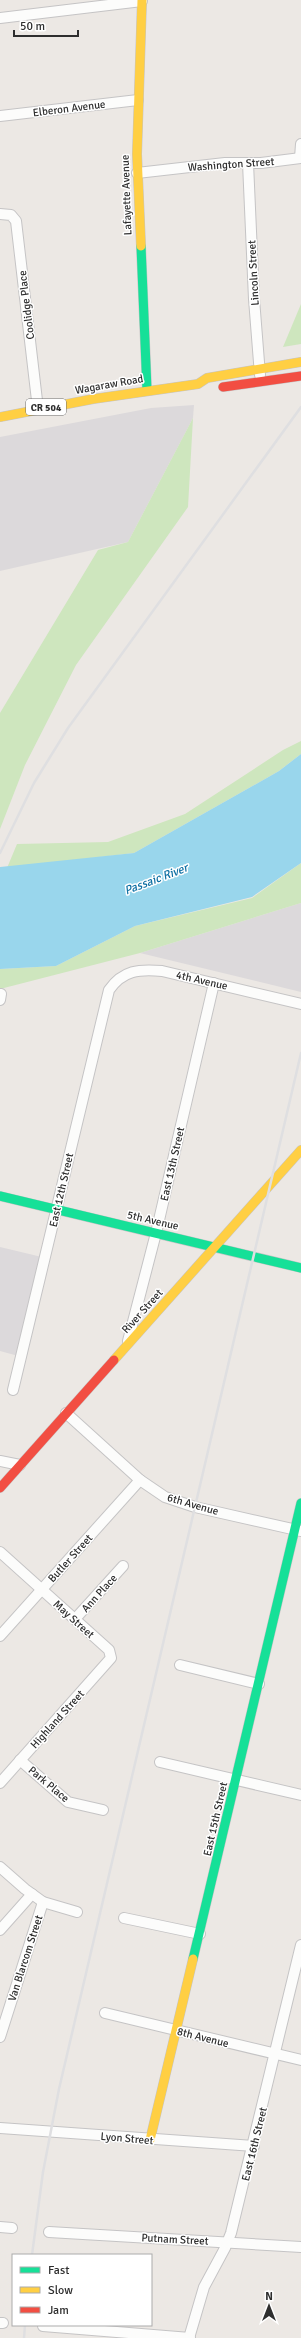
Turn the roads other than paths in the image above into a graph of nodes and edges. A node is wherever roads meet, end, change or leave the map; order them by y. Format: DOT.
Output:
graph roads {
  1 [pos="142,1"];
  2 [pos="0,18"];
  3 [pos="138,100"];
  4 [pos="0,116"];
  5 [pos="301,144"];
  6 [pos="300,158"];
  7 [pos="248,163"];
  8 [pos="137,173"];
  9 [pos="0,214"];
  10 [pos="301,362"];
  11 [pos="260,370"];
  12 [pos="301,376"];
  13 [pos="261,382"];
  14 [pos="198,384"];
  15 [pos="147,390"];
  16 [pos="38,408"];
  17 [pos="0,417"];
  18 [pos="214,983"];
  19 [pos="109,990"];
  20 [pos="301,1004"];
  21 [pos="301,1150"];
  22 [pos="0,1196"];
  23 [pos="56,1209"];
  24 [pos="156,1233"];
  25 [pos="215,1246"];
  26 [pos="301,1268"];
  27 [pos="128,1344"];
  28 [pos="13,1390"];
  29 [pos="66,1413"];
  30 [pos="0,1460"];
  31 [pos="20,1465"];
  32 [pos="140,1480"];
  33 [pos="0,1488"];
  34 [pos="301,1503"];
  35 [pos="298,1530"];
  36 [pos="0,1552"];
  37 [pos="123,1566"];
  38 [pos="42,1590"];
  39 [pos="75,1619"];
  40 [pos="0,1636"];
  41 [pos="111,1654"];
  42 [pos="180,1666"];
  43 [pos="259,1684"];
  44 [pos="20,1760"];
  45 [pos="160,1762"];
  46 [pos="236,1780"];
  47 [pos="0,1782"];
  48 [pos="301,1795"];
  49 [pos="103,1810"];
  50 [pos="0,1867"];
  51 [pos="32,1894"];
  52 [pos="43,1902"];
  53 [pos="77,1912"];
  54 [pos="124,1918"];
  55 [pos="0,1930"];
  56 [pos="200,1934"];
  57 [pos="301,1945"];
  58 [pos="105,2013"];
  59 [pos="176,2030"];
  60 [pos="0,2037"];
  61 [pos="276,2054"];
  62 [pos="301,2060"];
  63 [pos="0,2128"];
  64 [pos="150,2140"];
  65 [pos="254,2146"];
  66 [pos="0,2227"];
  67 [pos="12,2228"];
  68 [pos="49,2232"];
  69 [pos="228,2242"];
  70 [pos="301,2247"];
  71 [pos="43,2326"];
  72 [pos="189,2338"];
  1 -- 2 [label="street"];
  1 -- 3 [label="main road, Lafayette Avenue"];
  3 -- 4 [label="street, Elberon Avenue"];
  3 -- 8 [label="main road, Lafayette Avenue"];
  5 -- 6 [label="street"];
  6 -- 7 [label="street, Washington Street"];
  7 -- 8 [label="street, Washington Street"];
  7 -- 11 [label="street, Lincoln Street"];
  8 -- 15 [label="main road, Lafayette Avenue"];
  9 -- 16 [label="street, Coolidge Place"];
  10 -- 11 [label="main road, Wagaraw Road / CR 504"];
  11 -- 13 [label="street, Lincoln Street"];
  11 -- 14 [label="main road, Wagaraw Road / CR 504"];
  12 -- 13 [label="main road, Wagaraw Road / CR 504"];
  13 -- 14 [label="main road, Wagaraw Road / CR 504"];
  14 -- 15 [label="main road, Wagaraw Road / CR 504"];
  15 -- 16 [label="main road, Wagaraw Road / CR 504"];
  16 -- 17 [label="main road, Wagaraw Road / CR 504"];
  18 -- 19 [label="street, 4th Avenue"];
  18 -- 20 [label="street, 4th Avenue"];
  18 -- 24 [label="street, East 13th Street"];
  19 -- 23 [label="street, East 12th Street"];
  21 -- 25 [label="main road, River Street"];
  22 -- 23 [label="main road, 5th Avenue"];
  23 -- 24 [label="main road, 5th Avenue"];
  23 -- 28 [label="street, East 12th Street"];
  24 -- 25 [label="main road, 5th Avenue"];
  24 -- 27 [label="street, East 13th Street"];
  25 -- 26 [label="main road, 5th Avenue"];
  25 -- 27 [label="main road, River Street"];
  27 -- 29 [label="main road, River Street"];
  29 -- 31 [label="main road, River Street"];
  29 -- 32 [label="street, 6th Avenue"];
  30 -- 31 [label="street"];
  31 -- 33 [label="main road, River Street"];
  32 -- 35 [label="street, 6th Avenue"];
  32 -- 38 [label="street, Butler Street"];
  34 -- 35 [label="main road, East 15th Street"];
  35 -- 43 [label="main road, East 15th Street"];
  36 -- 38 [label="street, May Street"];
  37 -- 39 [label="street, Ann Place"];
  38 -- 39 [label="street, May Street"];
  38 -- 40 [label="street, Butler Street"];
  39 -- 41 [label="street, May Street"];
  41 -- 44 [label="street, Highland Street"];
  42 -- 43 [label="street"];
  43 -- 46 [label="main road, East 15th Street"];
  44 -- 47 [label="street, Highland Street"];
  44 -- 49 [label="street, Park Place"];
  45 -- 46 [label="street"];
  46 -- 48 [label="street"];
  46 -- 56 [label="main road, East 15th Street"];
  50 -- 51 [label="street"];
  51 -- 52 [label="street"];
  51 -- 55 [label="street"];
  52 -- 53 [label="street"];
  52 -- 60 [label="street, Van Blarcom Street"];
  54 -- 56 [label="street"];
  56 -- 59 [label="main road, East 15th Street"];
  57 -- 61 [label="street, East 16th Street"];
  58 -- 59 [label="street, 8th Avenue"];
  59 -- 61 [label="street, 8th Avenue"];
  59 -- 64 [label="main road, East 15th Street"];
  61 -- 62 [label="street, 8th Avenue"];
  61 -- 65 [label="street, East 16th Street"];
  63 -- 64 [label="street, Lyon Street"];
  64 -- 65 [label="street, Lyon Street"];
  65 -- 69 [label="street, East 16th Street"];
  66 -- 67 [label="street"];
  68 -- 69 [label="street, Putnam Street"];
  69 -- 70 [label="street, Putnam Street"];
  69 -- 72 [label="street, East 16th Street"];
  71 -- 72 [label="street"];
}
